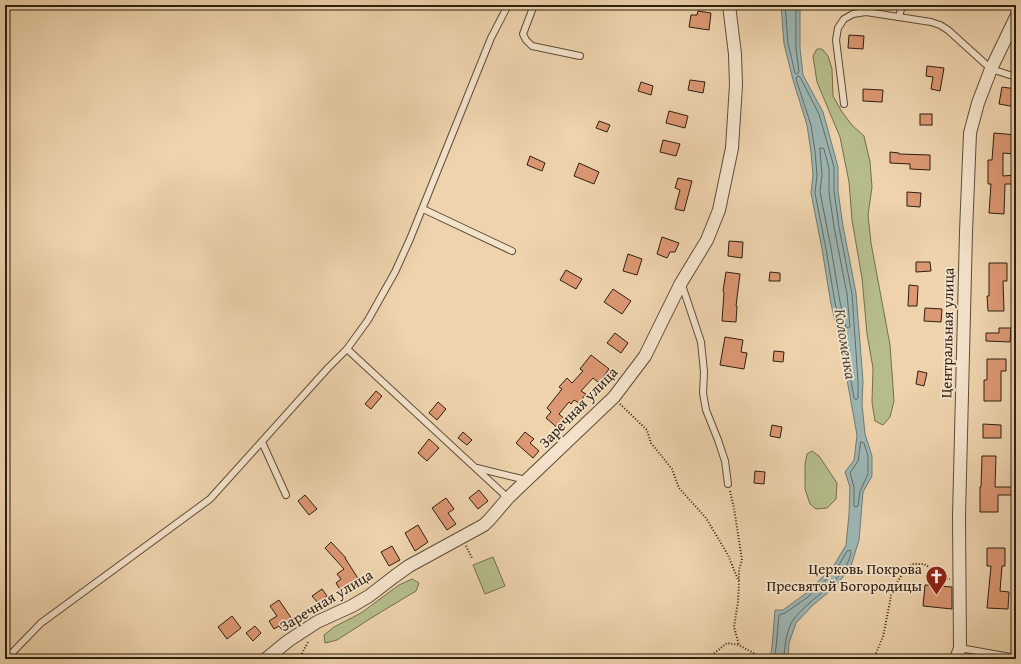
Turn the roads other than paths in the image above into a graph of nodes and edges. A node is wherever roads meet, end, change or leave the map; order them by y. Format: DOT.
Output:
graph roads {
  1 [pos="534,5"];
  2 [pos="729,5"];
  3 [pos="902,5"];
  4 [pos="508,6"];
  5 [pos="899,17"];
  6 [pos="1016,17"];
  7 [pos="580,56"];
  8 [pos="991,69"];
  9 [pos="1016,77"];
  10 [pos="844,104"];
  11 [pos="423,208"];
  12 [pos="512,251"];
  13 [pos="681,283"];
  14 [pos="347,349"];
  15 [pos="262,442"];
  16 [pos="475,468"];
  17 [pos="528,480"];
  18 [pos="728,484"];
  19 [pos="286,495"];
  20 [pos="508,498"];
  21 [pos="958,654"];
  22 [pos="1016,658"];
  23 [pos="6,659"];
  24 [pos="266,659"];
  1 -- 7 [label="lane"];
  2 -- 13 [label="street, Заречная улица"];
  3 -- 5 [label="lane"];
  4 -- 11 [label="lane"];
  5 -- 8 [label="lane"];
  5 -- 10 [label="lane"];
  6 -- 8 [label="street, Центральная улица"];
  8 -- 9 [label="lane"];
  8 -- 21 [label="street, Центральная улица"];
  11 -- 12 [label="lane"];
  11 -- 14 [label="lane"];
  13 -- 17 [label="street, Заречная улица"];
  13 -- 18 [label="lane"];
  14 -- 15 [label="lane"];
  14 -- 16 [label="lane"];
  15 -- 19 [label="lane"];
  15 -- 23 [label="lane"];
  16 -- 17 [label="lane"];
  16 -- 20 [label="lane"];
  17 -- 20 [label="street, Заречная улица"];
  20 -- 24 [label="street, Заречная улица"];
  21 -- 22 [label="lane"];
}
